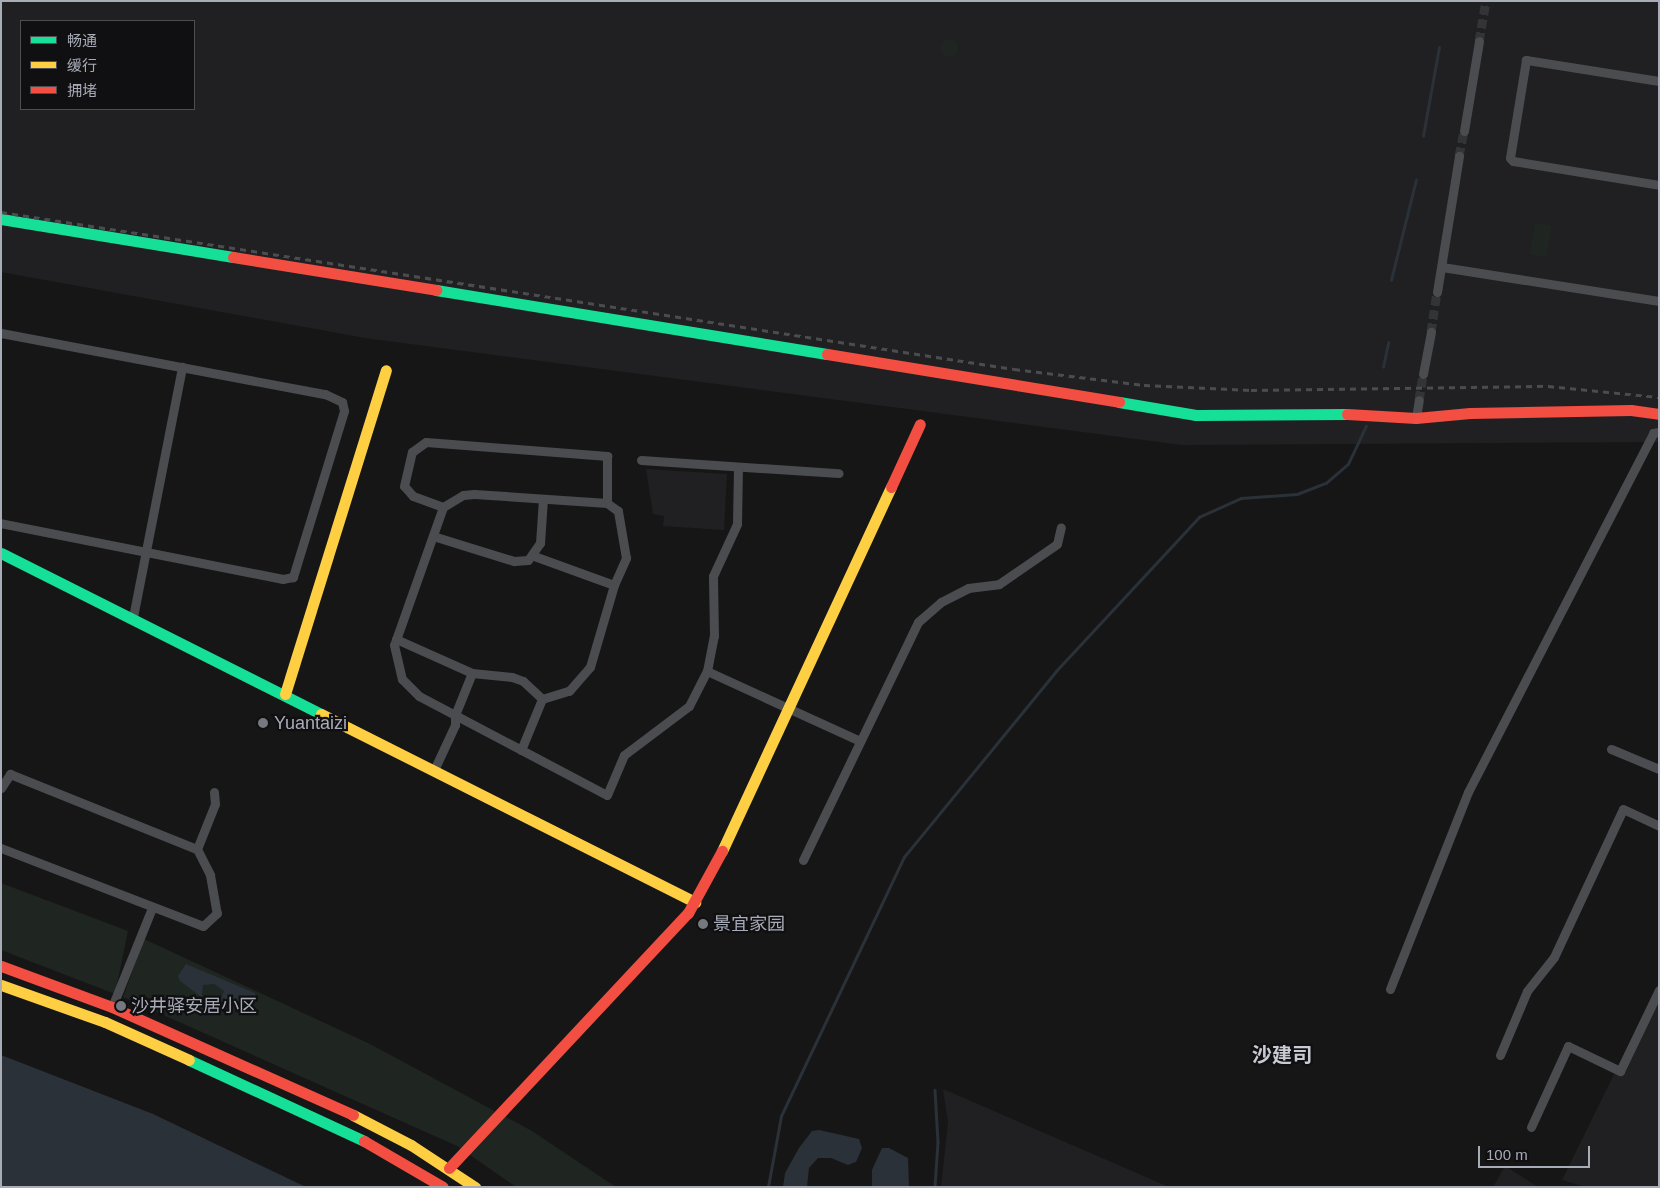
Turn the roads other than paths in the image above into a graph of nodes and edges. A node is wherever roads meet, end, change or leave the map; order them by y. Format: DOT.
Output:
graph roads {
  1 [pos="1479,41"];
  2 [pos="1659,81"];
  3 [pos="1464,132"];
  4 [pos="1459,156"];
  5 [pos="1659,185"];
  6 [pos="1,219"];
  7 [pos="1442,267"];
  8 [pos="1436,292"];
  9 [pos="1659,301"];
  10 [pos="1431,332"];
  11 [pos="1,333"];
  12 [pos="182,367"];
  13 [pos="386,370"];
  14 [pos="1423,374"];
  15 [pos="1419,400"];
  16 [pos="1659,414"];
  17 [pos="1416,418"];
  18 [pos="920,424"];
  19 [pos="1659,432"];
  20 [pos="641,460"];
  21 [pos="738,468"];
  22 [pos="839,473"];
  23 [pos="543,499"];
  24 [pos="607,504"];
  25 [pos="443,507"];
  26 [pos="1,523"];
  27 [pos="1061,527"];
  28 [pos="433,536"];
  29 [pos="146,552"];
  30 [pos="1,553"];
  31 [pos="534,556"];
  32 [pos="614,586"];
  33 [pos="133,617"];
  34 [pos="396,639"];
  35 [pos="707,671"];
  36 [pos="472,673"];
  37 [pos="285,694"];
  38 [pos="542,699"];
  39 [pos="786,708"];
  40 [pos="455,715"];
  41 [pos="860,741"];
  42 [pos="1611,749"];
  43 [pos="521,750"];
  44 [pos="1659,769"];
  45 [pos="434,770"];
  46 [pos="1,788"];
  47 [pos="214,792"];
  48 [pos="1659,826"];
  49 [pos="1,848"];
  50 [pos="197,849"];
  51 [pos="803,860"];
  52 [pos="695,902"];
  53 [pos="152,908"];
  54 [pos="1,966"];
  55 [pos="1,985"];
  56 [pos="1390,989"];
  57 [pos="1659,990"];
  58 [pos="112,1008"];
  59 [pos="1500,1055"];
  60 [pos="1531,1127"];
  61 [pos="449,1168"];
  62 [pos="443,1187"];
  63 [pos="475,1187"];
  1 -- 3 [label="street"];
  2 -- 5 [label="street"];
  4 -- 7 [label="street"];
  6 -- 17 [label="street"];
  7 -- 8 [label="street"];
  7 -- 9 [label="street"];
  10 -- 14 [label="street"];
  11 -- 12 [label="street"];
  12 -- 29 [label="street"];
  12 -- 29 [label="street"];
  13 -- 37 [label="street"];
  15 -- 17 [label="street"];
  16 -- 17 [label="street"];
  18 -- 39 [label="street"];
  19 -- 56 [label="street"];
  20 -- 21 [label="street"];
  21 -- 22 [label="street"];
  21 -- 35 [label="street"];
  23 -- 24 [label="street"];
  23 -- 25 [label="street"];
  23 -- 31 [label="street"];
  24 -- 25 [label="street"];
  24 -- 32 [label="street"];
  25 -- 28 [label="street"];
  26 -- 29 [label="street"];
  27 -- 41 [label="street"];
  28 -- 31 [label="street"];
  28 -- 34 [label="street"];
  29 -- 33 [label="street"];
  30 -- 33 [label="street"];
  31 -- 32 [label="street"];
  32 -- 38 [label="street"];
  33 -- 37 [label="street"];
  34 -- 36 [label="street"];
  34 -- 40 [label="street"];
  35 -- 39 [label="street"];
  35 -- 43 [label="street"];
  36 -- 38 [label="street"];
  36 -- 40 [label="street"];
  37 -- 45 [label="street"];
  38 -- 43 [label="street"];
  39 -- 41 [label="street"];
  39 -- 52 [label="street"];
  40 -- 43 [label="street"];
  40 -- 45 [label="street"];
  41 -- 51 [label="street"];
  42 -- 44 [label="street"];
  45 -- 52 [label="street"];
  46 -- 50 [label="street"];
  47 -- 50 [label="street"];
  48 -- 59 [label="street"];
  49 -- 53 [label="street"];
  50 -- 53 [label="street"];
  52 -- 61 [label="street"];
  53 -- 58 [label="street"];
  54 -- 58 [label="street"];
  55 -- 62 [label="street"];
  57 -- 60 [label="street"];
  58 -- 61 [label="street"];
  61 -- 63 [label="street"];
}
